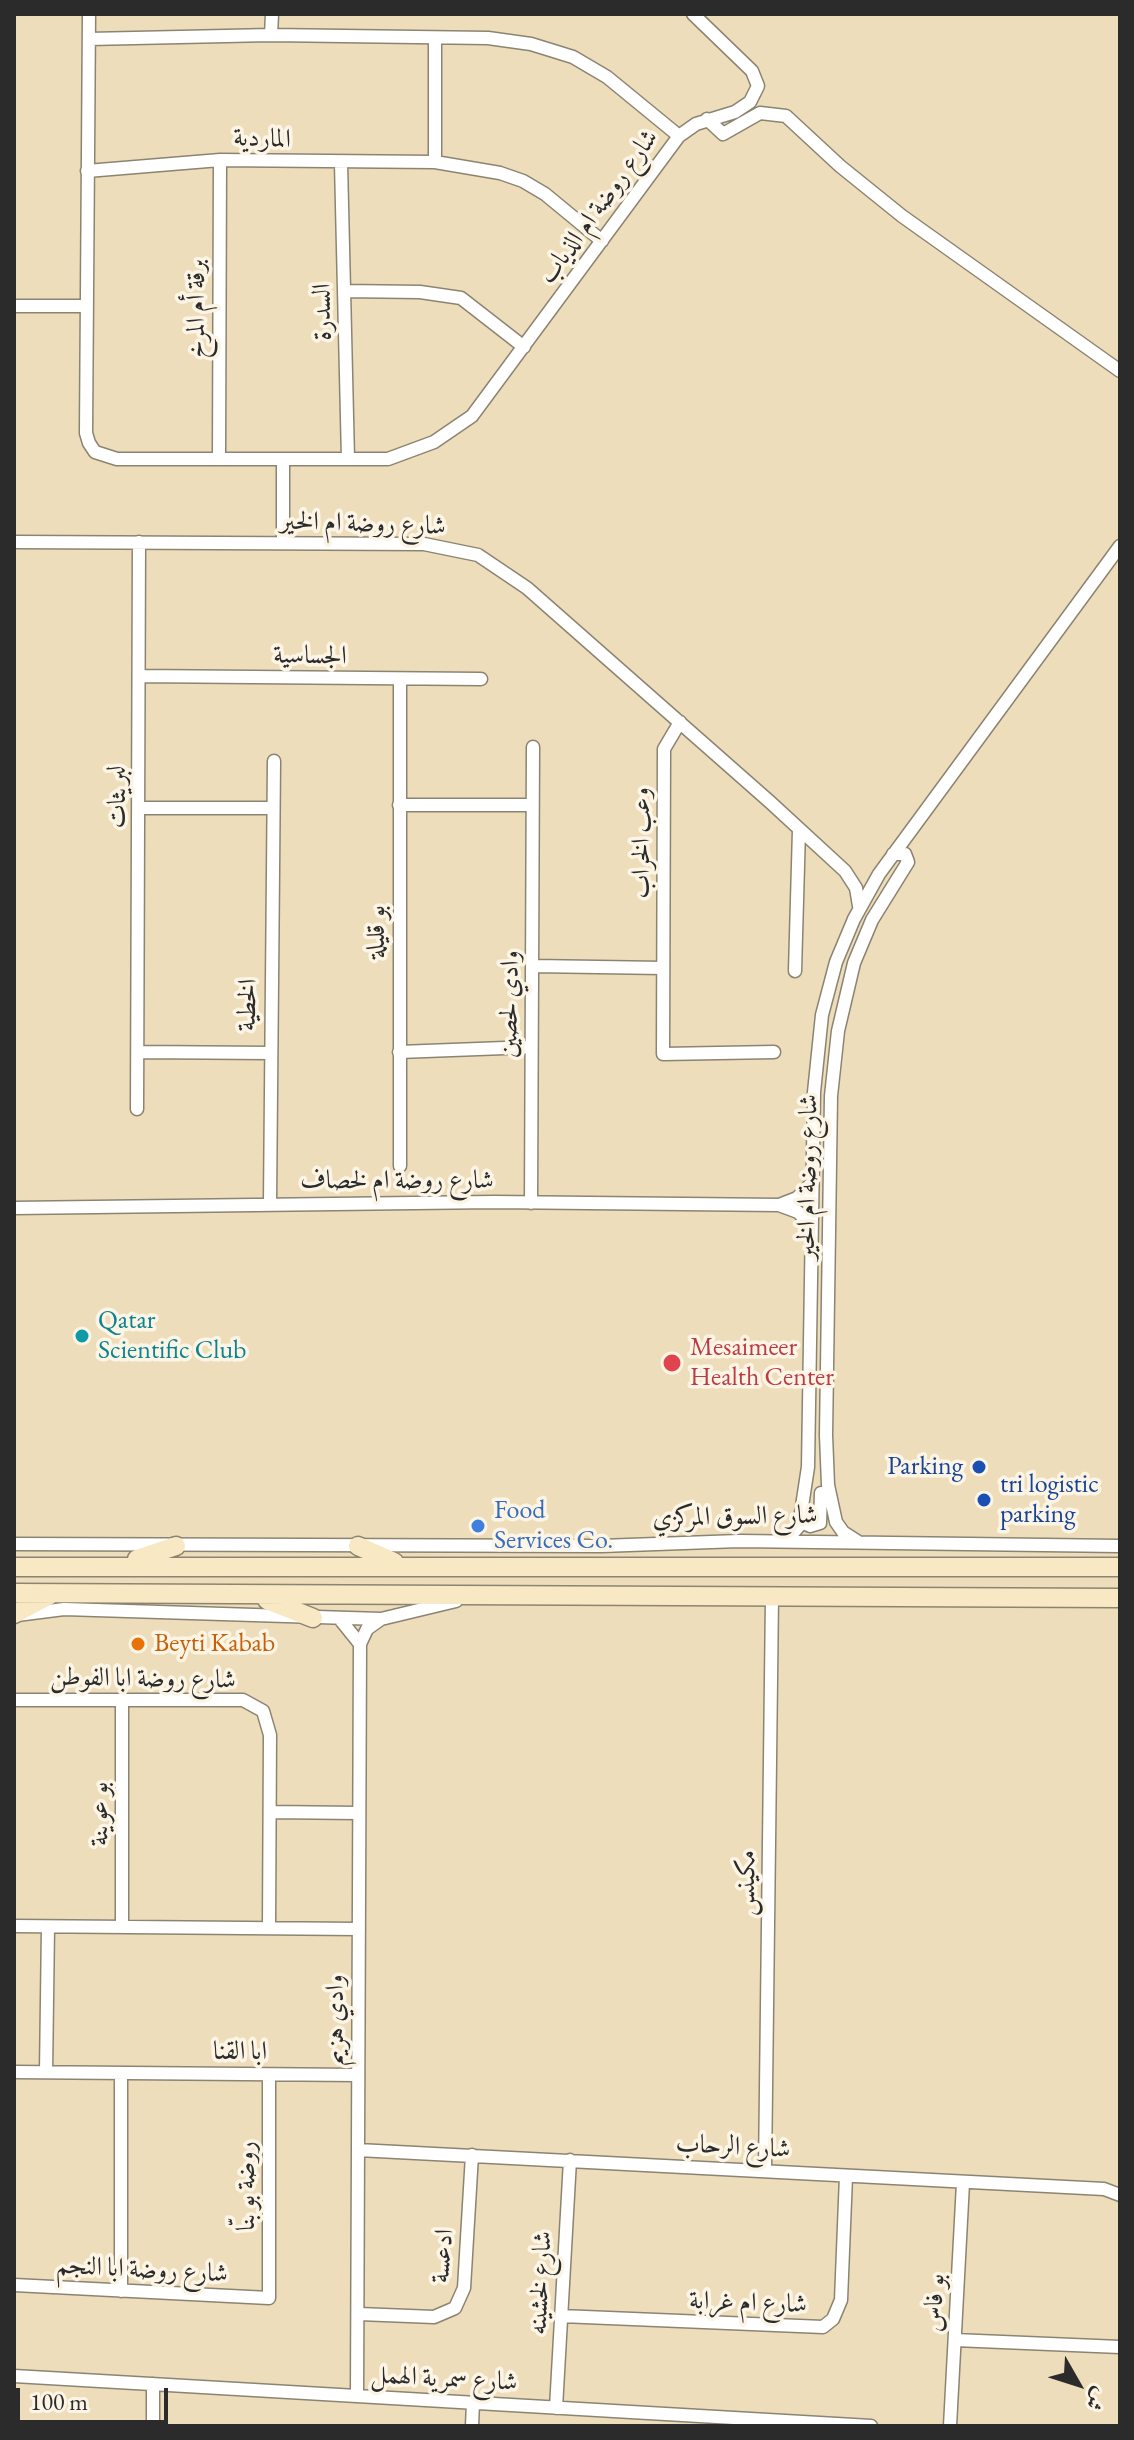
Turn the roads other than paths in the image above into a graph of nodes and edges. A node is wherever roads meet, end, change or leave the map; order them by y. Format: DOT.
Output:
graph roads {
  1 [pos="89,14"];
  2 [pos="272,14"];
  3 [pos="693,14"];
  4 [pos="271,35"];
  5 [pos="435,38"];
  6 [pos="89,39"];
  7 [pos="707,119"];
  8 [pos="679,136"];
  9 [pos="220,160"];
  10 [pos="435,162"];
  11 [pos="341,163"];
  12 [pos="87,171"];
  13 [pos="602,241"];
  14 [pos="344,291"];
  15 [pos="14,306"];
  16 [pos="87,306"];
  17 [pos="524,347"];
  18 [pos="1120,371"];
  19 [pos="219,459"];
  20 [pos="283,459"];
  21 [pos="348,459"];
  22 [pos="14,542"];
  23 [pos="139,542"];
  24 [pos="283,543"];
  25 [pos="1120,546"];
  26 [pos="139,676"];
  27 [pos="400,679"];
  28 [pos="481,679"];
  29 [pos="680,722"];
  30 [pos="533,747"];
  31 [pos="274,761"];
  32 [pos="399,805"];
  33 [pos="532,805"];
  34 [pos="141,808"];
  35 [pos="273,808"];
  36 [pos="799,830"];
  37 [pos="893,854"];
  38 [pos="845,871"];
  39 [pos="879,874"];
  40 [pos="860,907"];
  41 [pos="533,966"];
  42 [pos="663,968"];
  43 [pos="795,971"];
  44 [pos="531,1047"];
  45 [pos="139,1052"];
  46 [pos="399,1052"];
  47 [pos="774,1052"];
  48 [pos="270,1053"];
  49 [pos="137,1109"];
  50 [pos="400,1166"];
  51 [pos="811,1184"];
  52 [pos="270,1203"];
  53 [pos="531,1203"];
  54 [pos="779,1205"];
  55 [pos="14,1208"];
  56 [pos="811,1226"];
  57 [pos="827,1455"];
  58 [pos="800,1521"];
  59 [pos="786,1541"];
  60 [pos="859,1542"];
  61 [pos="14,1544"];
  62 [pos="176,1546"];
  63 [pos="358,1546"];
  64 [pos="1120,1546"];
  65 [pos="121,1565"];
  66 [pos="400,1565"];
  67 [pos="14,1567"];
  68 [pos="1120,1567"];
  69 [pos="14,1593"];
  70 [pos="54,1593"];
  71 [pos="257,1596"];
  72 [pos="475,1597"];
  73 [pos="772,1597"];
  74 [pos="1120,1598"];
  75 [pos="14,1615"];
  76 [pos="313,1618"];
  77 [pos="339,1618"];
  78 [pos="381,1619"];
  79 [pos="360,1644"];
  80 [pos="14,1700"];
  81 [pos="122,1701"];
  82 [pos="270,1812"];
  83 [pos="358,1813"];
  84 [pos="14,1926"];
  85 [pos="122,1926"];
  86 [pos="48,1927"];
  87 [pos="269,1927"];
  88 [pos="359,1929"];
  89 [pos="14,2072"];
  90 [pos="46,2072"];
  91 [pos="121,2073"];
  92 [pos="269,2075"];
  93 [pos="358,2075"];
  94 [pos="358,2150"];
  95 [pos="472,2155"];
  96 [pos="570,2160"];
  97 [pos="765,2170"];
  98 [pos="846,2176"];
  99 [pos="963,2183"];
  100 [pos="1120,2185"];
  101 [pos="1104,2189"];
  102 [pos="1120,2195"];
  103 [pos="14,2285"];
  104 [pos="121,2291"];
  105 [pos="269,2298"];
  106 [pos="359,2314"];
  107 [pos="561,2316"];
  108 [pos="955,2340"];
  109 [pos="1120,2347"];
  110 [pos="14,2376"];
  111 [pos="153,2384"];
  112 [pos="357,2396"];
  113 [pos="473,2403"];
  114 [pos="556,2408"];
  115 [pos="759,2423"];
  116 [pos="153,2426"];
  117 [pos="472,2426"];
  118 [pos="871,2426"];
  119 [pos="950,2426"];
  1 -- 6 [label="street, شارع روضة ام الذياب"];
  2 -- 4 [label="street"];
  3 -- 7 [label="street"];
  4 -- 5 [label="street, شارع روضة ام الذياب"];
  4 -- 6 [label="street, شارع روضة ام الذياب"];
  5 -- 8 [label="street, شارع روضة ام الذياب"];
  5 -- 10 [label="street"];
  6 -- 12 [label="street, شارع روضة ام الذياب"];
  7 -- 8 [label="street"];
  7 -- 18 [label="street"];
  8 -- 13 [label="street, شارع روضة ام الذياب"];
  9 -- 11 [label="street, الماردية"];
  9 -- 12 [label="street, الماردية"];
  9 -- 19 [label="street, برقة أم المرخ"];
  10 -- 11 [label="street, الماردية"];
  10 -- 13 [label="street, الماردية"];
  11 -- 14 [label="street, السدرة"];
  12 -- 16 [label="street, شارع روضة ام الذياب"];
  13 -- 17 [label="street, شارع روضة ام الذياب"];
  14 -- 17 [label="street"];
  14 -- 21 [label="street, السدرة"];
  15 -- 16 [label="street"];
  16 -- 19 [label="street, شارع روضة ام الذياب"];
  17 -- 21 [label="street, شارع روضة ام الذياب"];
  19 -- 20 [label="street, شارع روضة ام الذياب"];
  20 -- 21 [label="street, شارع روضة ام الذياب"];
  20 -- 24 [label="street"];
  22 -- 23 [label="street, شارع روضة ام الخير"];
  23 -- 24 [label="street, شارع روضة ام الخير"];
  23 -- 26 [label="street, لبريثات"];
  24 -- 29 [label="street, شارع روضة ام الخير"];
  25 -- 37 [label="street"];
  26 -- 27 [label="street, الجساسية"];
  26 -- 34 [label="street, لبريثات"];
  27 -- 28 [label="street, الجساسية"];
  27 -- 32 [label="street, بو قليلة"];
  29 -- 36 [label="street, شارع روضة ام الخير"];
  29 -- 42 [label="street, وعب الخراب"];
  30 -- 33 [label="street, وادي لحصين"];
  31 -- 35 [label="street, الخطية"];
  32 -- 33 [label="street"];
  32 -- 46 [label="street, بو قليلة"];
  33 -- 41 [label="street, وادي لحصين"];
  34 -- 35 [label="street"];
  34 -- 45 [label="street, لبريثات"];
  35 -- 48 [label="street, الخطية"];
  36 -- 38 [label="street, شارع روضة ام الخير"];
  36 -- 43 [label="street"];
  37 -- 39 [label="street, شارع روضة ام الخير"];
  37 -- 57 [label="street, شارع روضة ام الخير"];
  38 -- 39 [label="street"];
  38 -- 40 [label="street, شارع روضة ام الخير"];
  39 -- 40 [label="street, شارع روضة ام الخير"];
  40 -- 51 [label="street, شارع روضة ام الخير"];
  41 -- 42 [label="street"];
  41 -- 44 [label="street, وادي لحصين"];
  42 -- 47 [label="street, وعب الخراب"];
  44 -- 46 [label="street"];
  44 -- 53 [label="street, وادي لحصين"];
  45 -- 48 [label="street"];
  45 -- 49 [label="street, لبريثات"];
  46 -- 50 [label="street, بو قليلة"];
  48 -- 52 [label="street, الخطية"];
  51 -- 54 [label="street"];
  51 -- 56 [label="street, شارع روضة ام الخير"];
  52 -- 53 [label="street, شارع روضة ام لخصاف"];
  52 -- 55 [label="street, شارع روضة ام لخصاف"];
  53 -- 54 [label="street, شارع روضة ام لخصاف"];
  54 -- 56 [label="street"];
  56 -- 58 [label="street, شارع روضة ام الخير"];
  57 -- 58 [label="street"];
  57 -- 60 [label="street, شارع روضة ام الخير"];
  58 -- 59 [label="street, شارع روضة ام الخير"];
  59 -- 60 [label="street, شارع السوق المركزي"];
  59 -- 63 [label="street, شارع السوق المركزي"];
  60 -- 64 [label="street, شارع السوق المركزي"];
  61 -- 62 [label="street, شارع السوق المركزي"];
  62 -- 63 [label="street, شارع السوق المركزي"];
  62 -- 65 [label="main road"];
  63 -- 66 [label="main road"];
  65 -- 66 [label="main road, شارع السوق المركزي"];
  65 -- 67 [label="main road, شارع السوق المركزي"];
  66 -- 68 [label="main road, شارع السوق المركزي"];
  69 -- 70 [label="main road"];
  70 -- 71 [label="main road"];
  70 -- 75 [label="main road"];
  71 -- 72 [label="main road"];
  71 -- 76 [label="main road"];
  72 -- 73 [label="main road"];
  72 -- 78 [label="street"];
  73 -- 74 [label="main road"];
  73 -- 97 [label="street, مكينس"];
  75 -- 76 [label="street"];
  76 -- 77 [label="street"];
  77 -- 78 [label="street"];
  77 -- 79 [label="street"];
  78 -- 79 [label="street"];
  79 -- 83 [label="street, وادي هزيم"];
  80 -- 81 [label="street, شارع روضة ابا الفوطن"];
  81 -- 82 [label="street, شارع روضة ابا الفوطن"];
  81 -- 85 [label="street, بو عوينة"];
  82 -- 83 [label="street"];
  82 -- 87 [label="street, شارع روضة ابا الفوطن"];
  83 -- 88 [label="street, وادي هزيم"];
  84 -- 86 [label="street"];
  85 -- 86 [label="street"];
  85 -- 87 [label="street"];
  86 -- 90 [label="street"];
  87 -- 88 [label="street"];
  88 -- 93 [label="street, وادي هزيم"];
  89 -- 90 [label="street, ابا القنا"];
  90 -- 91 [label="street, ابا القنا"];
  91 -- 92 [label="street, ابا القنا"];
  91 -- 104 [label="street"];
  92 -- 93 [label="street, ابا القنا"];
  92 -- 105 [label="street, روضة بو بنّا"];
  93 -- 94 [label="street, وادي هزيم"];
  94 -- 95 [label="street, شارع الرحاب"];
  94 -- 106 [label="street, وادي هزيم"];
  95 -- 96 [label="street, شارع الرحاب"];
  95 -- 106 [label="street, ادعسة"];
  96 -- 97 [label="street, شارع الرحاب"];
  96 -- 107 [label="street, شارع لخشينه"];
  97 -- 98 [label="street, شارع الرحاب"];
  98 -- 99 [label="street, شارع الرحاب"];
  98 -- 107 [label="street, شارع ام غرابة"];
  99 -- 101 [label="street, شارع الرحاب"];
  99 -- 108 [label="street, بو فاس"];
  100 -- 101 [label="street, شارع الرحاب"];
  101 -- 102 [label="street, شارع الرحاب"];
  103 -- 104 [label="street, شارع روضة ابا النجم"];
  104 -- 105 [label="street, شارع روضة ابا النجم"];
  106 -- 112 [label="street, وادي هزيم"];
  107 -- 114 [label="street, شارع لخشينه"];
  108 -- 109 [label="street"];
  108 -- 119 [label="street, بو فاس"];
  110 -- 111 [label="street, شارع سمرية الهمل"];
  111 -- 112 [label="street, شارع سمرية الهمل"];
  111 -- 116 [label="street"];
  112 -- 113 [label="street, شارع سمرية الهمل"];
  113 -- 114 [label="street, شارع سمرية الهمل"];
  113 -- 117 [label="street"];
  114 -- 115 [label="street, شارع سمرية الهمل"];
  115 -- 118 [label="street, شارع سمرية الهمل"];
}
